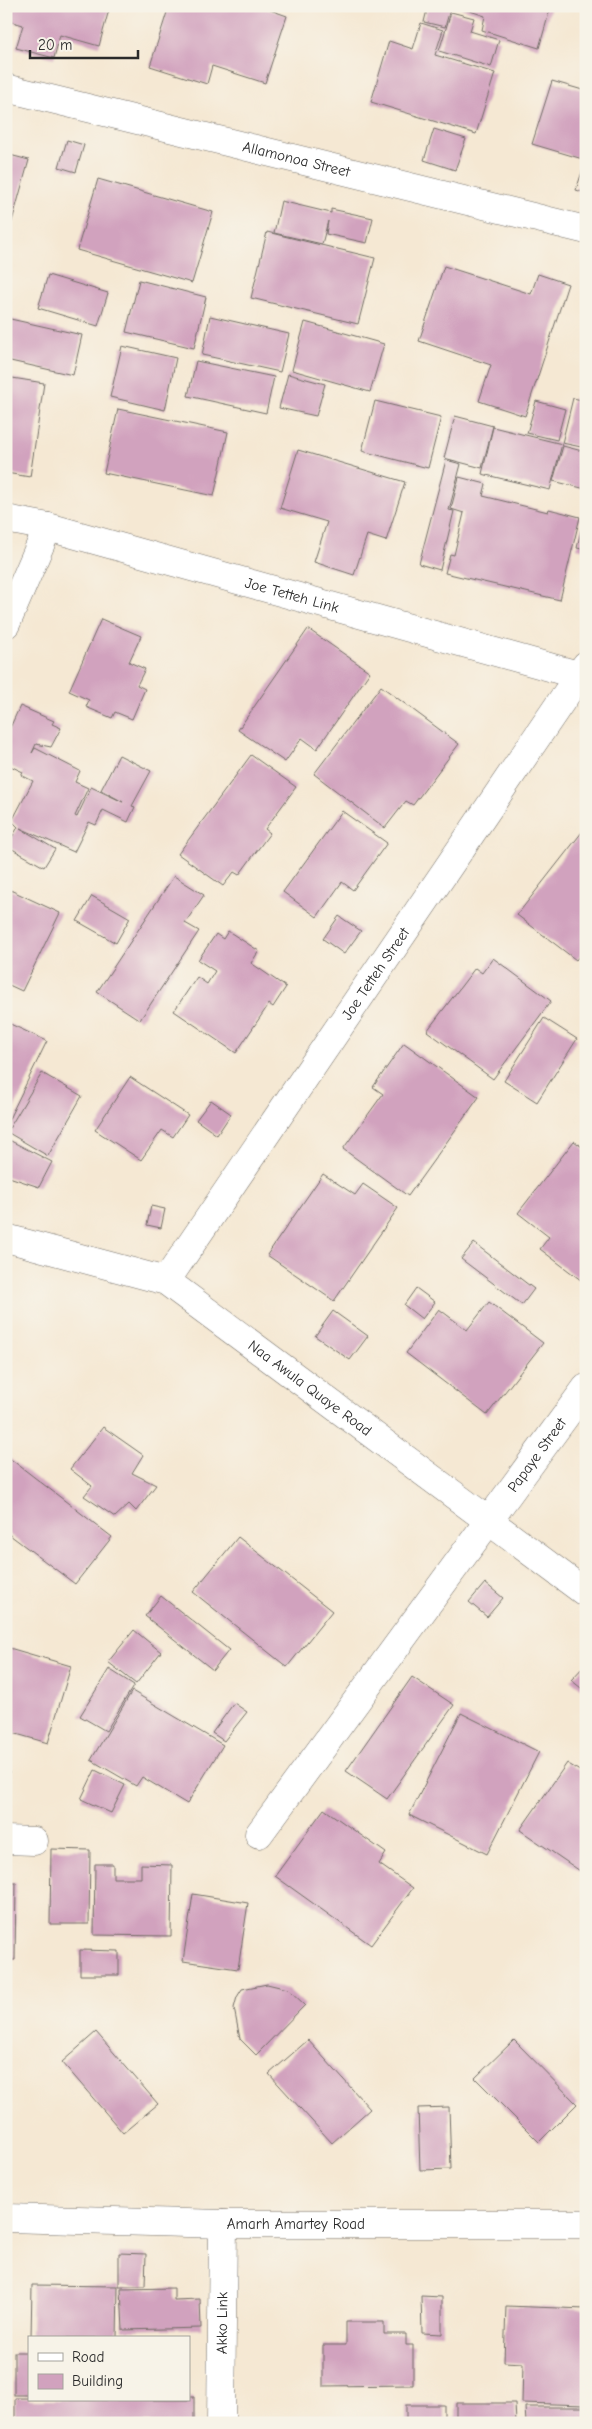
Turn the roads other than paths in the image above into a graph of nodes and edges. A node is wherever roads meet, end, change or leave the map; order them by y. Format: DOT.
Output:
graph roads {
  1 [pos="6,88"];
  2 [pos="586,230"];
  3 [pos="6,519"];
  4 [pos="48,526"];
  5 [pos="6,624"];
  6 [pos="582,670"];
  7 [pos="6,1238"];
  8 [pos="166,1281"];
  9 [pos="586,1388"];
  10 [pos="488,1522"];
  11 [pos="586,1593"];
  12 [pos="259,1834"];
  13 [pos="6,1840"];
  14 [pos="34,1841"];
  15 [pos="6,2218"];
  16 [pos="223,2224"];
  17 [pos="586,2224"];
  18 [pos="221,2423"];
  1 -- 2 [label="street, Allamonoa Street"];
  3 -- 4 [label="street, Joe Tetteh Link"];
  4 -- 5 [label="street"];
  4 -- 6 [label="street, Joe Tetteh Link"];
  6 -- 8 [label="street, Joe Tetteh Street"];
  7 -- 8 [label="street, Naa Awula Quaye Road"];
  8 -- 10 [label="street, Naa Awula Quaye Road"];
  9 -- 10 [label="street, Papaye Street"];
  10 -- 11 [label="street, Naa Awula Quaye Road"];
  10 -- 12 [label="street, Papaye Street"];
  13 -- 14 [label="street"];
  15 -- 16 [label="street, Amarh Amartey Road"];
  16 -- 17 [label="street, Amarh Amartey Road"];
  16 -- 18 [label="street, Akko Link"];
}
